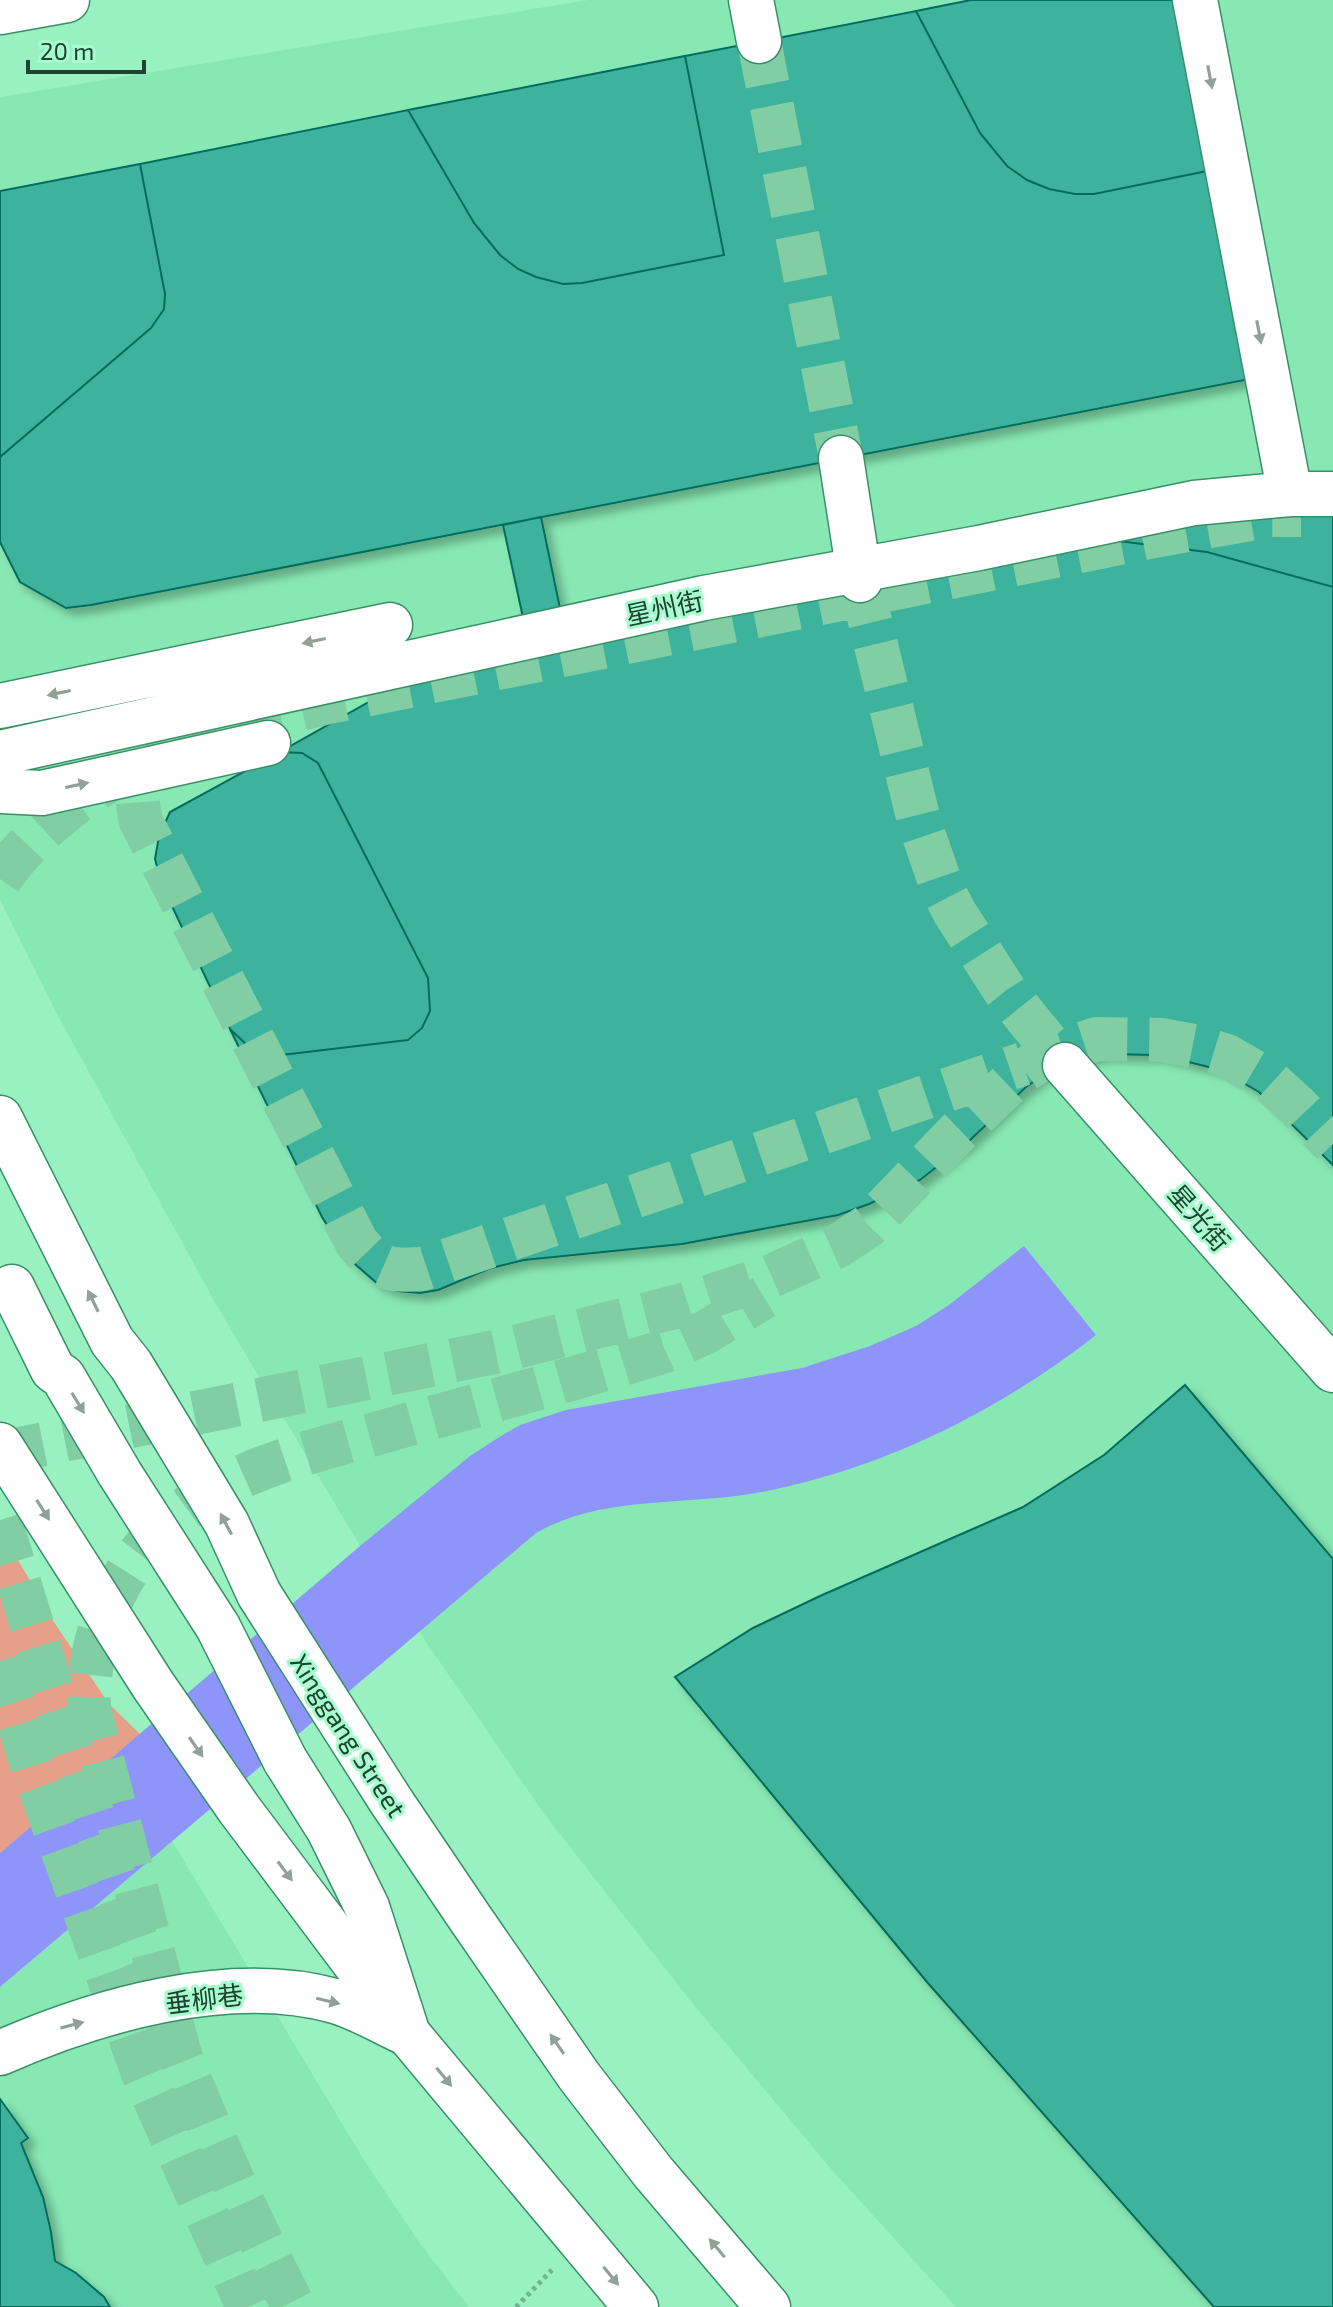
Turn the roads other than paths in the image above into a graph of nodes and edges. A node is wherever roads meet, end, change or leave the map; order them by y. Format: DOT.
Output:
graph roads {
  1 [pos="67,0"];
  2 [pos="1195,0"];
  3 [pos="0,12"];
  4 [pos="841,458"];
  5 [pos="1290,494"];
  6 [pos="1333,494"];
  7 [pos="859,574"];
  8 [pos="390,625"];
  9 [pos="0,706"];
  10 [pos="268,743"];
  11 [pos="0,753"];
  12 [pos="0,791"];
  13 [pos="1065,1065"];
  14 [pos="0,1118"];
  15 [pos="12,1287"];
  16 [pos="1333,1370"];
  17 [pos="0,1445"];
  18 [pos="408,2034"];
  19 [pos="0,2053"];
  20 [pos="636,2307"];
  21 [pos="768,2307"];
  1 -- 3 [label="main road"];
  2 -- 5 [label="main road, one-way"];
  4 -- 7 [label="main road"];
  5 -- 6 [label="main road, 星州街"];
  5 -- 7 [label="main road, 星州街"];
  7 -- 11 [label="main road, 星州街"];
  8 -- 9 [label="main road, one-way"];
  12 -- 10 [label="main road, one-way"];
  13 -- 16 [label="main road, 星光街"];
  21 -- 14 [label="main road, Xinggang Street, one-way"];
  15 -- 18 [label="main road, one-way, bridge"];
  17 -- 18 [label="main road, one-way"];
  19 -- 18 [label="main road, 垂柳巷, one-way"];
  18 -- 20 [label="main road, one-way"];
}
